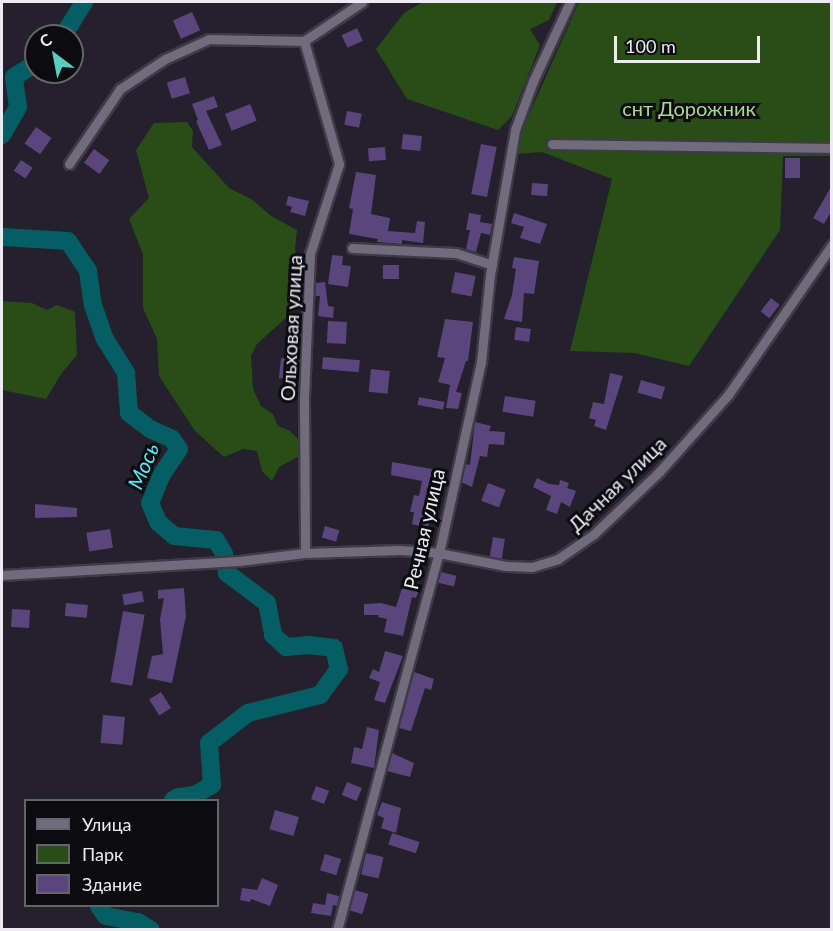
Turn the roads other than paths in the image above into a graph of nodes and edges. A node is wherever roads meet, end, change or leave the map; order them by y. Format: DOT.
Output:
graph roads {
  1 [pos="362,2"];
  2 [pos="570,2"];
  3 [pos="304,41"];
  4 [pos="552,144"];
  5 [pos="831,147"];
  6 [pos="69,164"];
  7 [pos="831,245"];
  8 [pos="352,248"];
  9 [pos="827,260"];
  10 [pos="492,265"];
  11 [pos="306,553"];
  12 [pos="439,553"];
  13 [pos="2,575"];
  14 [pos="337,930"];
  1 -- 3 [label="street"];
  2 -- 10 [label="street, Речная улица"];
  3 -- 6 [label="street"];
  3 -- 11 [label="street, Ольховая улица"];
  4 -- 5 [label="street"];
  7 -- 9 [label="street, Дачная улица"];
  8 -- 10 [label="street"];
  9 -- 12 [label="street, Дачная улица"];
  10 -- 12 [label="street, Речная улица"];
  11 -- 12 [label="street, Дачная улица"];
  11 -- 13 [label="street, Дачная улица"];
  12 -- 14 [label="street, Речная улица"];
}
